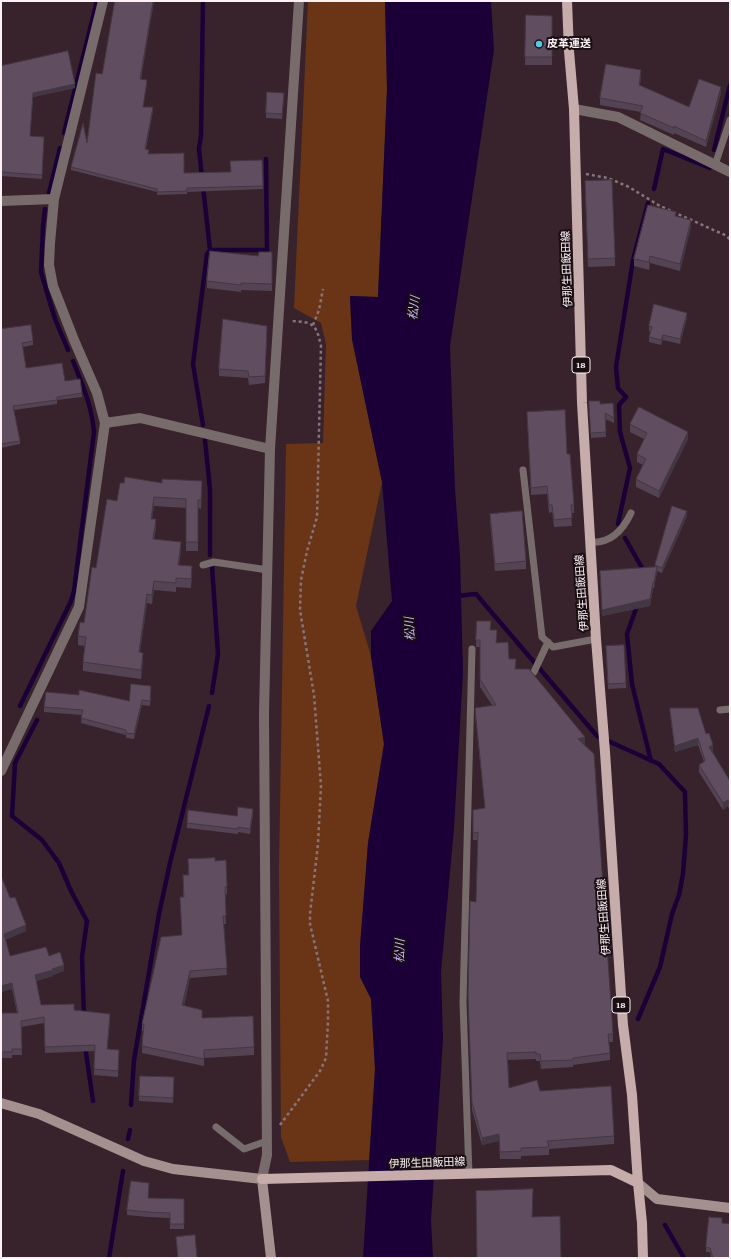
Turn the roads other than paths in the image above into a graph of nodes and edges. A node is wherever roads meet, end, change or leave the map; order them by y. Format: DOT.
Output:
graph roads {
  1 [pos="103,1"];
  2 [pos="299,1"];
  3 [pos="567,1"];
  4 [pos="574,109"];
  5 [pos="730,120"];
  6 [pos="715,165"];
  7 [pos="730,172"];
  8 [pos="54,199"];
  9 [pos="1,201"];
  10 [pos="105,423"];
  11 [pos="270,450"];
  12 [pos="523,470"];
  13 [pos="631,514"];
  14 [pos="590,542"];
  15 [pos="203,565"];
  16 [pos="268,570"];
  17 [pos="596,639"];
  18 [pos="548,642"];
  19 [pos="472,649"];
  20 [pos="534,672"];
  21 [pos="730,709"];
  22 [pos="720,710"];
  23 [pos="1,771"];
  24 [pos="1,1103"];
  25 [pos="216,1128"];
  26 [pos="267,1141"];
  27 [pos="465,1174"];
  28 [pos="262,1179"];
  29 [pos="638,1183"];
  30 [pos="730,1208"];
  31 [pos="271,1258"];
  32 [pos="643,1258"];
  1 -- 8 [label="street"];
  2 -- 11 [label="street"];
  3 -- 4 [label="main road, 伊那生田飯田線 / 18"];
  4 -- 6 [label="street"];
  4 -- 14 [label="main road, 伊那生田飯田線 / 18"];
  5 -- 6 [label="lane"];
  6 -- 7 [label="street"];
  8 -- 9 [label="street"];
  8 -- 10 [label="street"];
  10 -- 11 [label="street"];
  10 -- 23 [label="street"];
  11 -- 16 [label="street"];
  12 -- 18 [label="lane"];
  13 -- 14 [label="lane"];
  14 -- 17 [label="main road, 伊那生田飯田線 / 18"];
  15 -- 16 [label="lane"];
  16 -- 26 [label="street"];
  17 -- 18 [label="lane"];
  17 -- 29 [label="main road, 伊那生田飯田線 / 18"];
  18 -- 20 [label="lane"];
  19 -- 27 [label="lane"];
  21 -- 22 [label="lane"];
  24 -- 28 [label="street"];
  25 -- 26 [label="lane"];
  26 -- 28 [label="street"];
  27 -- 28 [label="main road, 伊那生田飯田線"];
  27 -- 29 [label="main road, 伊那生田飯田線"];
  28 -- 31 [label="street"];
  29 -- 30 [label="street"];
  29 -- 32 [label="main road, 伊那生田飯田線 / 18"];
}
